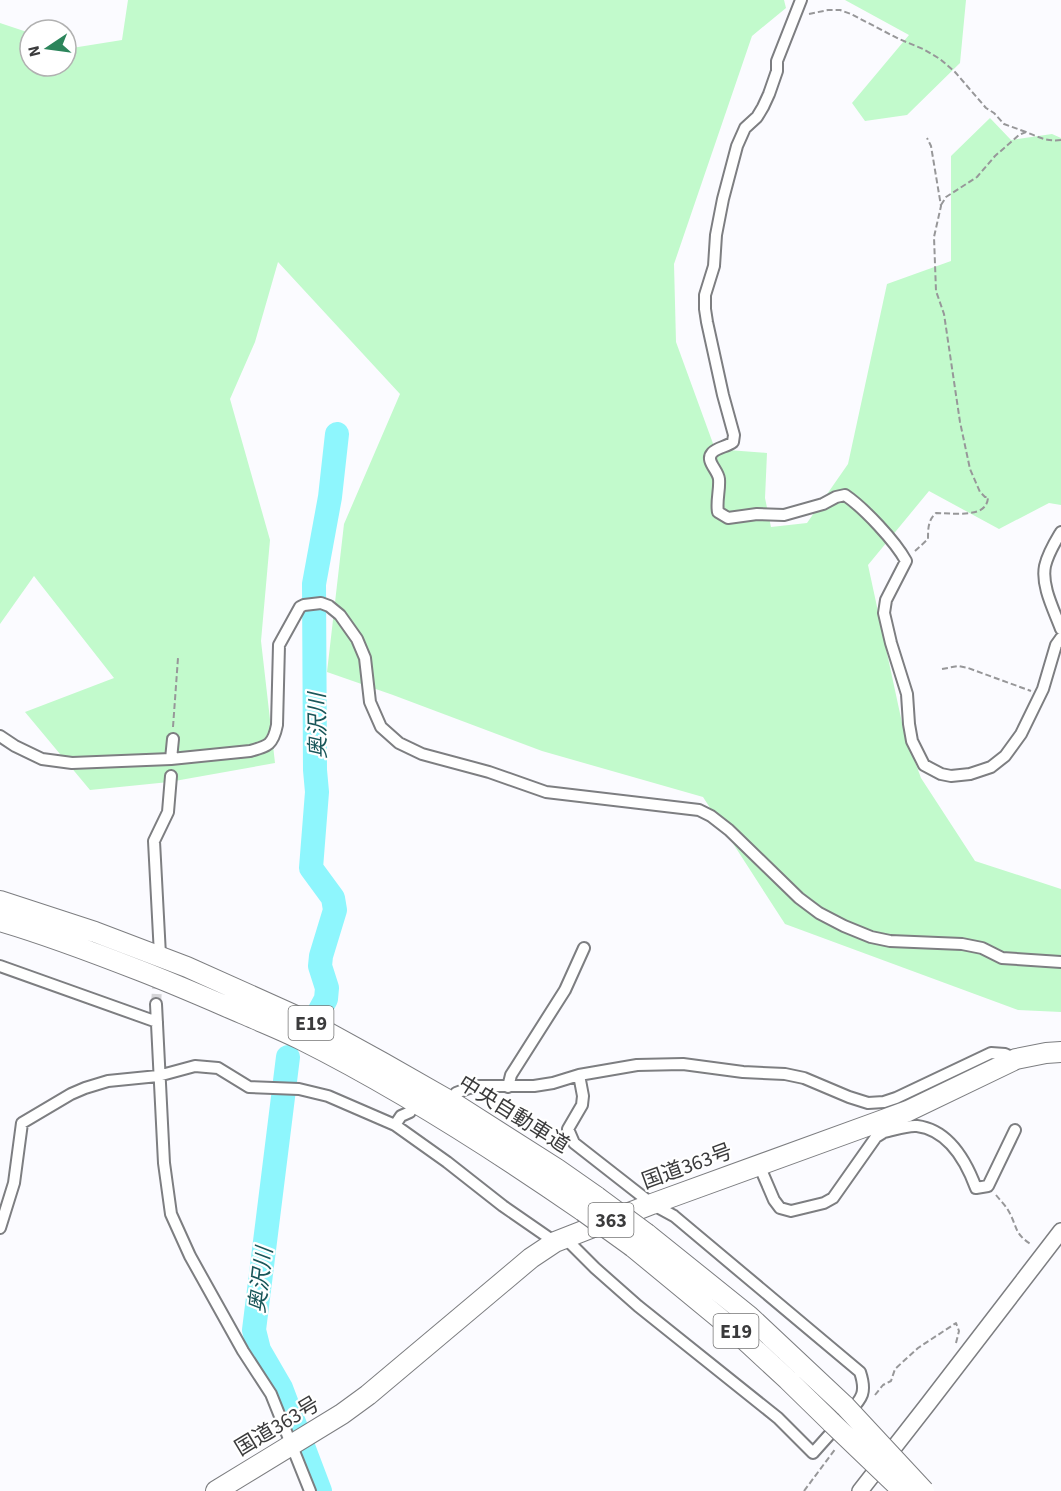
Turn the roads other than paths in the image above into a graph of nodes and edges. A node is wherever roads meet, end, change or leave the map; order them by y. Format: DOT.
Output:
graph roads {
  1 [pos="801,0"];
  2 [pos="1061,532"];
  3 [pos="1061,629"];
  4 [pos="1061,638"];
  5 [pos="0,736"];
  6 [pos="173,739"];
  7 [pos="171,759"];
  8 [pos="171,776"];
  9 [pos="0,901"];
  10 [pos="0,921"];
  11 [pos="584,948"];
  12 [pos="160,955"];
  13 [pos="1061,962"];
  14 [pos="0,966"];
  15 [pos="156,1004"];
  16 [pos="157,1023"];
  17 [pos="1061,1052"];
  18 [pos="1016,1059"];
  19 [pos="579,1075"];
  20 [pos="158,1076"];
  21 [pos="508,1087"];
  22 [pos="456,1093"];
  23 [pos="410,1112"];
  24 [pos="395,1125"];
  25 [pos="883,1127"];
  26 [pos="1015,1130"];
  27 [pos="759,1165"];
  28 [pos="652,1204"];
  29 [pos="0,1228"];
  30 [pos="1061,1231"];
  31 [pos="560,1240"];
  32 [pos="640,1240"];
  33 [pos="291,1444"];
  34 [pos="216,1491"];
  35 [pos="310,1491"];
  36 [pos="860,1491"];
  37 [pos="903,1491"];
  38 [pos="924,1491"];
  1 -- 4 [label="street"];
  2 -- 3 [label="street"];
  5 -- 7 [label="street"];
  6 -- 7 [label="street"];
  7 -- 13 [label="street"];
  8 -- 12 [label="street"];
  9 -- 32 [label="highway, 中央自動車道 / E19, bridge"];
  10 -- 32 [label="highway, 中央自動車道 / E19, bridge"];
  11 -- 21 [label="street"];
  14 -- 16 [label="street"];
  15 -- 16 [label="street"];
  16 -- 20 [label="street"];
  17 -- 18 [label="highway, 国道363号 / 363"];
  18 -- 19 [label="street"];
  18 -- 25 [label="highway, 国道363号 / 363"];
  19 -- 21 [label="street"];
  19 -- 28 [label="street"];
  20 -- 24 [label="street"];
  20 -- 29 [label="street"];
  20 -- 33 [label="street"];
  21 -- 22 [label="street"];
  23 -- 24 [label="street"];
  24 -- 31 [label="street"];
  25 -- 26 [label="street"];
  25 -- 27 [label="highway, 国道363号 / 363"];
  25 -- 27 [label="street"];
  27 -- 28 [label="highway, 国道363号 / 363"];
  28 -- 31 [label="highway, 国道363号 / 363"];
  28 -- 31 [label="street"];
  30 -- 36 [label="street"];
  31 -- 33 [label="highway, 国道363号 / 363"];
  32 -- 37 [label="highway, 中央自動車道 / E19, bridge"];
  32 -- 38 [label="highway, 中央自動車道 / E19, bridge"];
  33 -- 34 [label="highway, 国道363号 / 363"];
  33 -- 35 [label="street"];
}
